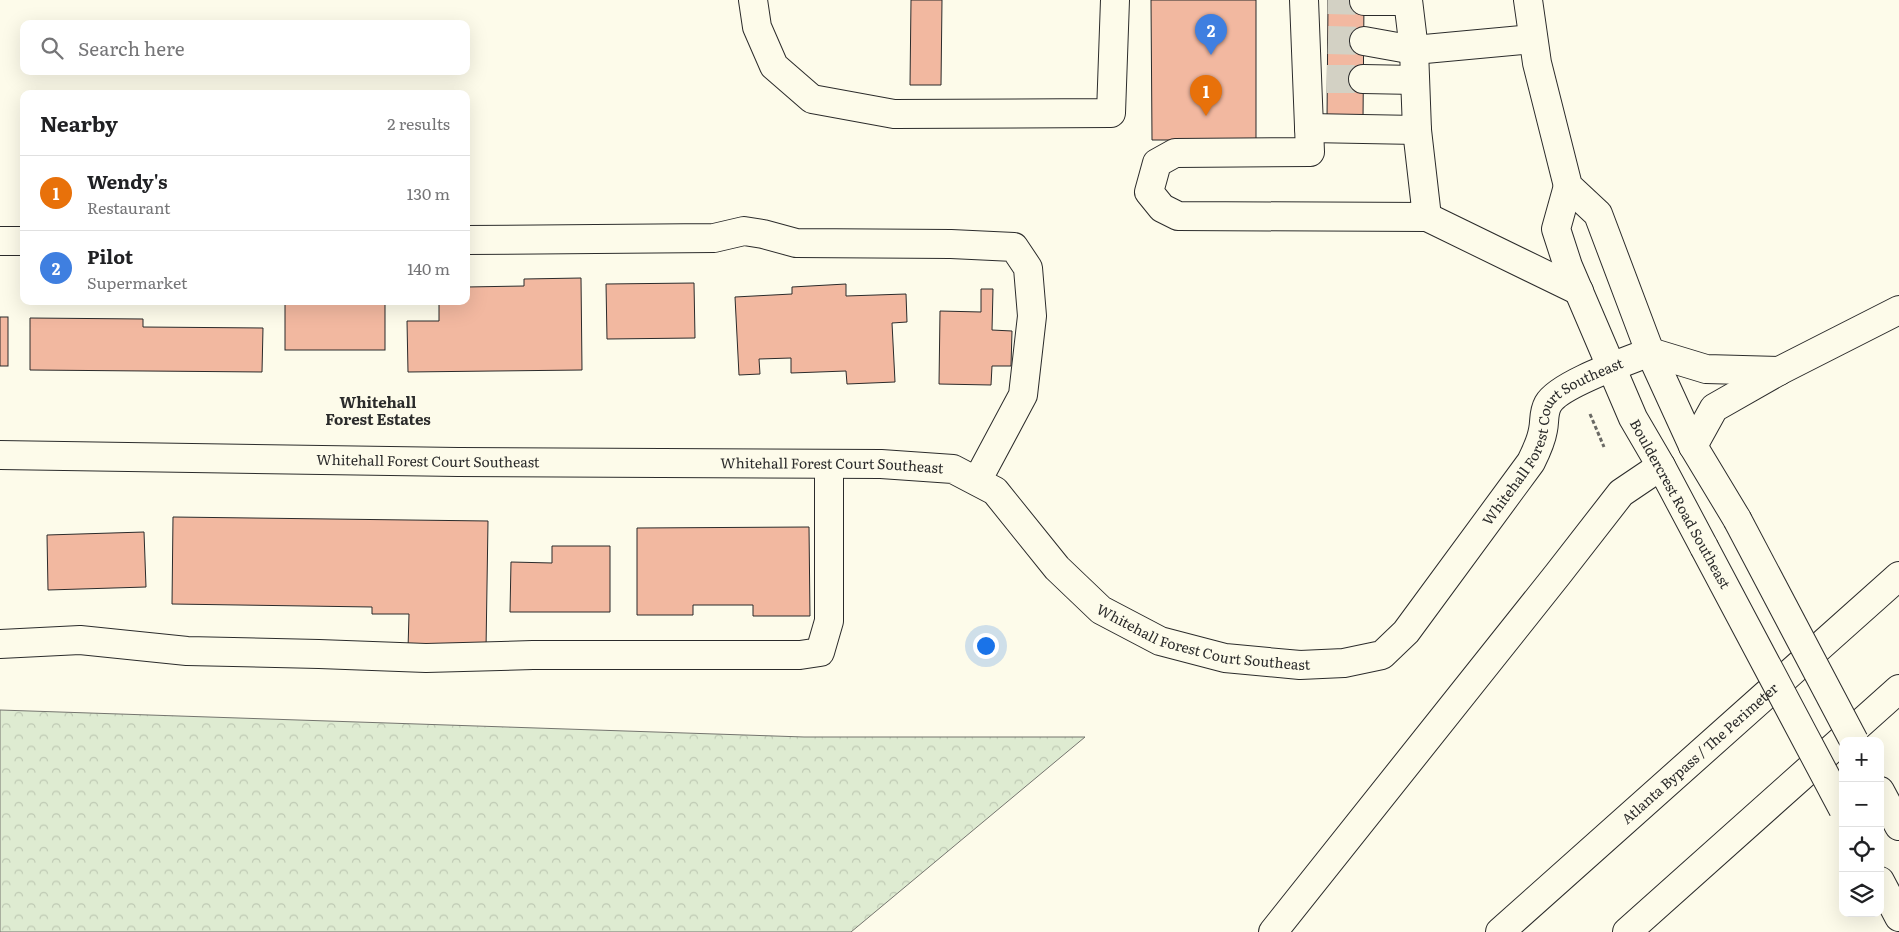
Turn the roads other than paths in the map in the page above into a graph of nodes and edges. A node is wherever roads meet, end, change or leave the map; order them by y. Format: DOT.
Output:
graph roads {
  1 [pos="753,0"];
  2 [pos="1115,0"];
  3 [pos="1304,0"];
  4 [pos="1528,0"];
  5 [pos="1364,1"];
  6 [pos="1408,1"];
  7 [pos="1534,39"];
  8 [pos="1364,41"];
  9 [pos="1414,50"];
  10 [pos="1364,79"];
  11 [pos="1415,80"];
  12 [pos="1417,130"];
  13 [pos="1310,140"];
  14 [pos="1568,186"];
  15 [pos="1427,217"];
  16 [pos="470,240"];
  17 [pos="0,241"];
  18 [pos="20,241"];
  19 [pos="1579,291"];
  20 [pos="1899,310"];
  21 [pos="1650,352"];
  22 [pos="1611,368"];
  23 [pos="1779,371"];
  24 [pos="1693,446"];
  25 [pos="0,455"];
  26 [pos="829,464"];
  27 [pos="1661,466"];
  28 [pos="977,482"];
  29 [pos="1899,576"];
  30 [pos="0,644"];
  31 [pos="1899,689"];
  32 [pos="1852,737"];
  33 [pos="1884,798"];
  34 [pos="1839,801"];
  35 [pos="1899,826"];
  36 [pos="1273,932"];
  37 [pos="1500,932"];
  38 [pos="1627,932"];
  1 -- 2 [label="main road"];
  3 -- 13 [label="main road"];
  4 -- 7 [label="main road, Bouldercrest Road Southeast"];
  5 -- 6 [label="main road"];
  6 -- 9 [label="main road"];
  7 -- 9 [label="main road"];
  7 -- 14 [label="main road, Bouldercrest Road Southeast"];
  8 -- 9 [label="main road"];
  9 -- 11 [label="main road"];
  10 -- 11 [label="main road"];
  11 -- 12 [label="main road"];
  12 -- 13 [label="main road"];
  12 -- 15 [label="main road"];
  13 -- 15 [label="main road"];
  14 -- 19 [label="main road, Bouldercrest Road Southeast"];
  14 -- 21 [label="main road"];
  15 -- 19 [label="main road"];
  16 -- 28 [label="main road"];
  17 -- 18 [label="main road"];
  19 -- 22 [label="main road, Bouldercrest Road Southeast"];
  20 -- 23 [label="main road"];
  21 -- 22 [label="main road, Whitehall Forest Court Southeast"];
  21 -- 23 [label="main road"];
  21 -- 24 [label="main road"];
  22 -- 27 [label="main road, Bouldercrest Road Southeast"];
  22 -- 28 [label="main road, Whitehall Forest Court Southeast"];
  23 -- 24 [label="main road"];
  24 -- 27 [label="main road"];
  24 -- 32 [label="main road, bridge"];
  25 -- 26 [label="main road, Whitehall Forest Court Southeast"];
  26 -- 28 [label="main road, Whitehall Forest Court Southeast"];
  26 -- 30 [label="main road"];
  27 -- 34 [label="main road, Bouldercrest Road Southeast, bridge"];
  27 -- 36 [label="main road"];
  29 -- 37 [label="main road, Atlanta Bypass / The Perimeter"];
  31 -- 38 [label="main road"];
  33 -- 35 [label="main road"];
}
